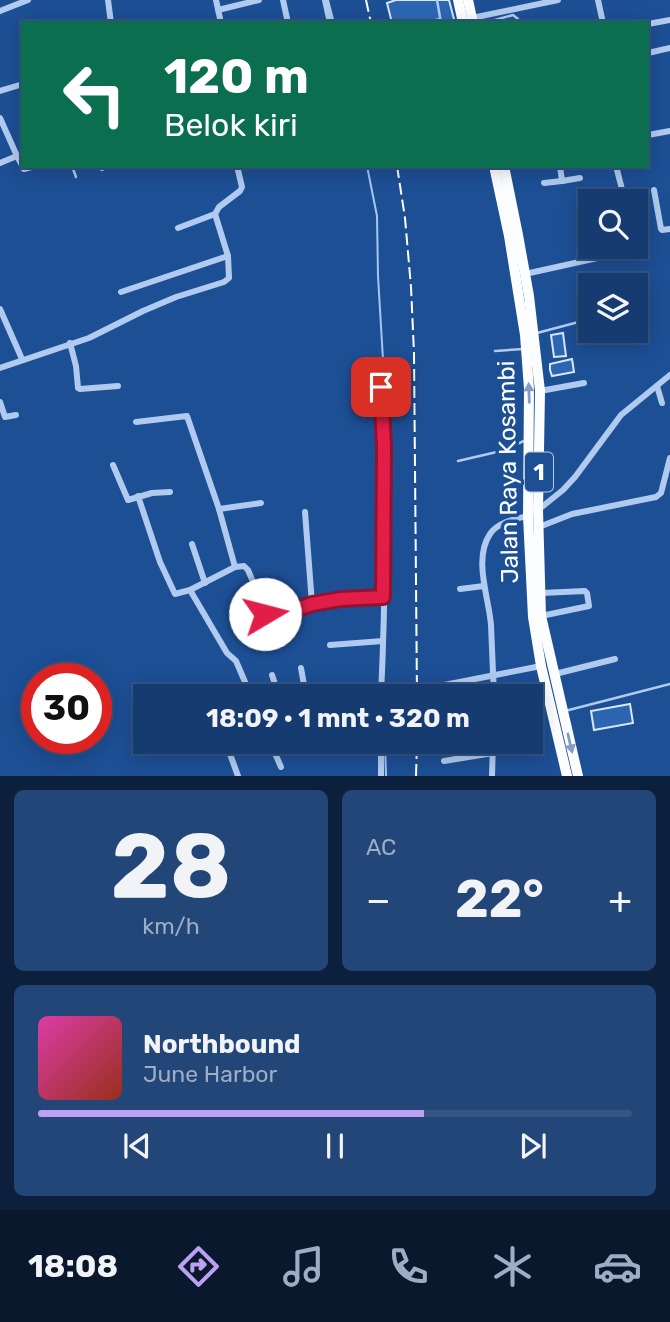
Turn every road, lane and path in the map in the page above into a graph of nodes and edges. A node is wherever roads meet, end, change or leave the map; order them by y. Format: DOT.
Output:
graph roads {
  1 [pos="28,0"];
  2 [pos="108,0"];
  3 [pos="216,0"];
  4 [pos="259,0"];
  5 [pos="283,0"];
  6 [pos="325,0"];
  7 [pos="437,0"];
  8 [pos="458,0"];
  9 [pos="468,0"];
  10 [pos="558,0"];
  11 [pos="598,0"];
  12 [pos="531,3"];
  13 [pos="218,10"];
  14 [pos="0,11"];
  15 [pos="670,20"];
  16 [pos="111,21"];
  17 [pos="221,21"];
  18 [pos="288,21"];
  19 [pos="330,21"];
  20 [pos="441,21"];
  21 [pos="466,21"];
  22 [pos="491,21"];
  23 [pos="518,21"];
  24 [pos="603,21"];
  25 [pos="649,24"];
  26 [pos="670,48"];
  27 [pos="649,53"];
  28 [pos="21,85"];
  29 [pos="0,92"];
  30 [pos="0,118"];
  31 [pos="670,131"];
  32 [pos="649,135"];
  33 [pos="16,156"];
  34 [pos="0,163"];
  35 [pos="21,165"];
  36 [pos="73,168"];
  37 [pos="237,168"];
  38 [pos="494,168"];
  39 [pos="504,168"];
  40 [pos="560,168"];
  41 [pos="617,168"];
  42 [pos="76,177"];
  43 [pos="580,178"];
  44 [pos="562,181"];
  45 [pos="544,183"];
  46 [pos="622,189"];
  47 [pos="654,190"];
  48 [pos="215,214"];
  49 [pos="178,228"];
  50 [pos="670,229"];
  51 [pos="228,256"];
  52 [pos="593,259"];
  53 [pos="525,274"];
  54 [pos="121,292"];
  55 [pos="0,309"];
  56 [pos="578,322"];
  57 [pos="534,334"];
  58 [pos="70,343"];
  59 [pos="526,349"];
  60 [pos="495,351"];
  61 [pos="22,359"];
  62 [pos="0,368"];
  63 [pos="670,375"];
  64 [pos="584,383"];
  65 [pos="118,386"];
  66 [pos="657,386"];
  67 [pos="381,387"];
  68 [pos="540,391"];
  69 [pos="0,402"];
  70 [pos="662,403"];
  71 [pos="16,415"];
  72 [pos="136,422"];
  73 [pos="530,440"];
  74 [pos="670,458"];
  75 [pos="458,461"];
  76 [pos="113,465"];
  77 [pos="170,492"];
  78 [pos="138,496"];
  79 [pos="261,503"];
  80 [pos="219,509"];
  81 [pos="538,510"];
  82 [pos="305,512"];
  83 [pos="528,516"];
  84 [pos="539,527"];
  85 [pos="192,544"];
  86 [pos="235,567"];
  87 [pos="205,583"];
  88 [pos="484,586"];
  89 [pos="460,589"];
  90 [pos="190,590"];
  91 [pos="541,593"];
  92 [pos="383,597"];
  93 [pos="312,604"];
  94 [pos="541,616"];
  95 [pos="383,641"];
  96 [pos="330,645"];
  97 [pos="615,659"];
  98 [pos="541,667"];
  99 [pos="301,668"];
  100 [pos="555,674"];
  101 [pos="272,675"];
  102 [pos="493,677"];
  103 [pos="246,684"];
  104 [pos="275,684"];
  105 [pos="304,684"];
  106 [pos="381,684"];
  107 [pos="461,684"];
  108 [pos="493,684"];
  109 [pos="670,684"];
  110 [pos="563,712"];
  111 [pos="230,754"];
  112 [pos="275,754"];
  113 [pos="381,754"];
  114 [pos="487,754"];
  115 [pos="493,754"];
  116 [pos="444,761"];
  117 [pos="281,767"];
  118 [pos="238,776"];
  119 [pos="381,776"];
  120 [pos="492,776"];
  121 [pos="567,776"];
  122 [pos="578,776"];
  1 -- 14 [label="street"];
  2 -- 16 [label="street"];
  3 -- 13 [label="street"];
  4 -- 13 [label="street"];
  5 -- 18 [label="street"];
  6 -- 19 [label="street"];
  7 -- 20 [label="lane"];
  8 -- 21 [label="highway"];
  9 -- 21 [label="highway"];
  10 -- 12 [label="street"];
  11 -- 24 [label="street"];
  12 -- 21 [label="street"];
  13 -- 17 [label="street"];
  15 -- 25 [label="street"];
  22 -- 23 [label="lane"];
  26 -- 27 [label="street"];
  28 -- 29 [label="street"];
  30 -- 33 [label="street"];
  31 -- 32 [label="street"];
  33 -- 34 [label="street"];
  33 -- 35 [label="street"];
  36 -- 42 [label="lane"];
  37 -- 48 [label="street"];
  38 -- 59 [label="highway, Jalan Raya Kosambi / 1"];
  39 -- 53 [label="highway, Jalan Raya Kosambi / 1"];
  40 -- 44 [label="street"];
  41 -- 46 [label="street"];
  43 -- 44 [label="street"];
  44 -- 45 [label="street"];
  47 -- 50 [label="street"];
  48 -- 49 [label="street"];
  48 -- 51 [label="street"];
  51 -- 54 [label="street"];
  51 -- 58 [label="street"];
  52 -- 53 [label="street"];
  53 -- 57 [label="highway, Jalan Raya Kosambi / 1"];
  55 -- 61 [label="street"];
  56 -- 57 [label="lane"];
  57 -- 68 [label="highway, Jalan Raya Kosambi / 1"];
  58 -- 61 [label="street"];
  58 -- 65 [label="street"];
  59 -- 60 [label="lane"];
  73 -- 59 [label="highway, Jalan Raya Kosambi / 1, one-way"];
  61 -- 62 [label="street"];
  63 -- 66 [label="street"];
  64 -- 68 [label="street"];
  66 -- 70 [label="street"];
  66 -- 81 [label="street"];
  67 -- 92 [label="street"];
  68 -- 81 [label="highway, Jalan Raya Kosambi / 1"];
  69 -- 71 [label="street"];
  72 -- 80 [label="street"];
  73 -- 75 [label="lane"];
  73 -- 83 [label="highway, Jalan Raya Kosambi / 1"];
  74 -- 84 [label="street"];
  76 -- 78 [label="street"];
  77 -- 78 [label="street"];
  78 -- 90 [label="street"];
  79 -- 80 [label="street"];
  80 -- 86 [label="street"];
  81 -- 84 [label="highway, Jalan Raya Kosambi / 1"];
  82 -- 93 [label="street"];
  83 -- 88 [label="street"];
  83 -- 98 [label="highway, Jalan Raya Kosambi / 1"];
  84 -- 91 [label="highway, Jalan Raya Kosambi / 1"];
  85 -- 87 [label="street"];
  86 -- 87 [label="street"];
  86 -- 93 [label="street"];
  87 -- 90 [label="street"];
  88 -- 89 [label="street"];
  88 -- 102 [label="street"];
  90 -- 103 [label="street"];
  91 -- 94 [label="highway, Jalan Raya Kosambi / 1"];
  91 -- 94 [label="street"];
  92 -- 93 [label="street"];
  92 -- 95 [label="street"];
  94 -- 100 [label="highway, Jalan Raya Kosambi / 1"];
  95 -- 96 [label="street"];
  95 -- 106 [label="street"];
  97 -- 100 [label="street"];
  98 -- 102 [label="street"];
  98 -- 121 [label="highway, Jalan Raya Kosambi / 1"];
  99 -- 105 [label="street"];
  100 -- 110 [label="highway, Jalan Raya Kosambi / 1"];
  101 -- 104 [label="street"];
  102 -- 107 [label="street"];
  102 -- 108 [label="street"];
  109 -- 110 [label="lane"];
  110 -- 122 [label="highway, Jalan Raya Kosambi / 1, one-way"];
  111 -- 118 [label="street"];
  112 -- 117 [label="street"];
  113 -- 119 [label="street"];
  114 -- 116 [label="street"];
  115 -- 120 [label="street"];
}
